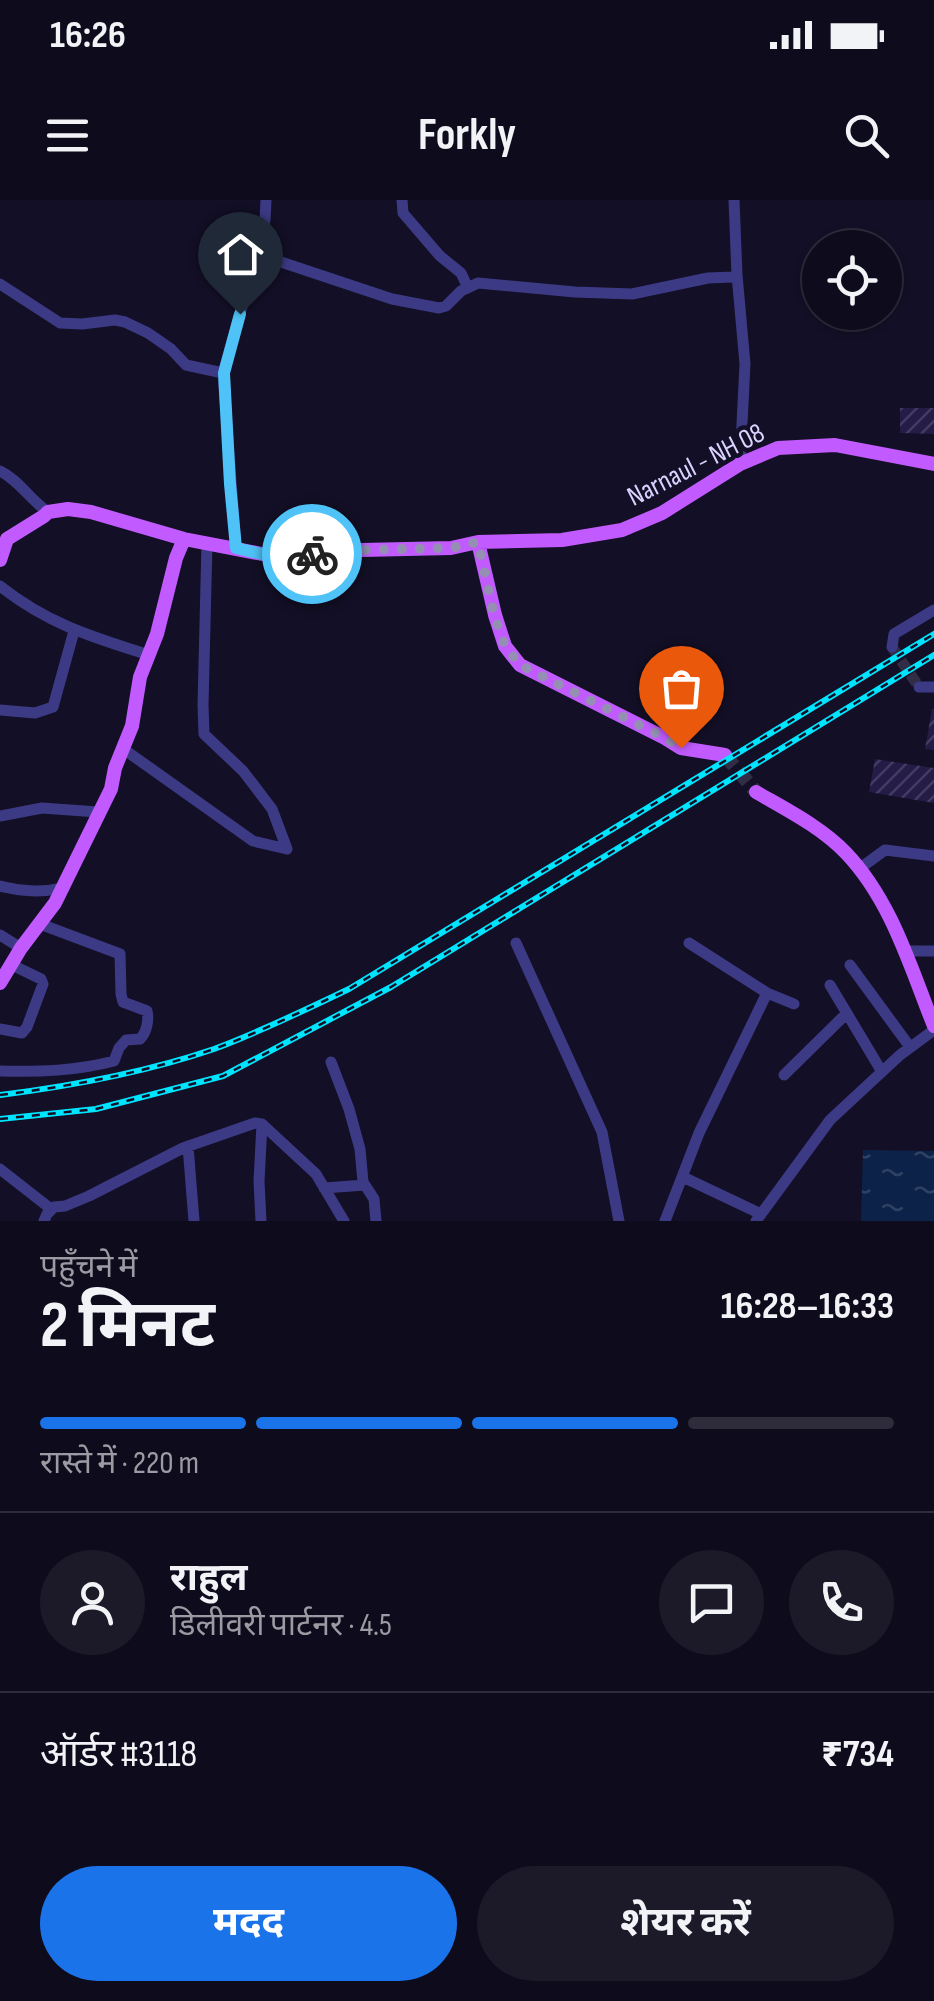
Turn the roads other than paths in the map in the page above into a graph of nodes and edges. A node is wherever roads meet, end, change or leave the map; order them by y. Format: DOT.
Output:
graph roads {
  1 [pos="266,200"];
  2 [pos="402,200"];
  3 [pos="734,200"];
  4 [pos="257,254"];
  5 [pos="737,274"];
  6 [pos="0,284"];
  7 [pos="468,288"];
  8 [pos="224,373"];
  9 [pos="740,464"];
  10 [pos="934,464"];
  11 [pos="0,471"];
  12 [pos="48,512"];
  13 [pos="3,538"];
  14 [pos="184,539"];
  15 [pos="478,542"];
  16 [pos="207,543"];
  17 [pos="236,548"];
  18 [pos="0,560"];
  19 [pos="0,586"];
  20 [pos="934,610"];
  21 [pos="74,631"];
  22 [pos="892,646"];
  23 [pos="149,656"];
  24 [pos="934,687"];
  25 [pos="919,688"];
  26 [pos="0,710"];
  27 [pos="122,748"];
  28 [pos="724,755"];
  29 [pos="756,792"];
  30 [pos="98,812"];
  31 [pos="0,816"];
  32 [pos="934,856"];
  33 [pos="859,869"];
  34 [pos="0,886"];
  35 [pos="62,888"];
  36 [pos="40,924"];
  37 [pos="0,935"];
  38 [pos="689,942"];
  39 [pos="516,943"];
  40 [pos="21,948"];
  41 [pos="934,950"];
  42 [pos="903,951"];
  43 [pos="10,964"];
  44 [pos="850,965"];
  45 [pos="0,983"];
  46 [pos="830,985"];
  47 [pos="767,993"];
  48 [pos="794,1004"];
  49 [pos="847,1013"];
  50 [pos="934,1028"];
  51 [pos="0,1029"];
  52 [pos="910,1047"];
  53 [pos="330,1062"];
  54 [pos="0,1070"];
  55 [pos="882,1072"];
  56 [pos="784,1075"];
  57 [pos="262,1124"];
  58 [pos="188,1146"];
  59 [pos="0,1169"];
  60 [pos="682,1177"];
  61 [pos="364,1185"];
  62 [pos="324,1188"];
  63 [pos="52,1209"];
  64 [pos="759,1218"];
  65 [pos="44,1221"];
  66 [pos="194,1221"];
  67 [pos="260,1221"];
  68 [pos="344,1221"];
  69 [pos="376,1221"];
  70 [pos="619,1221"];
  71 [pos="666,1221"];
  1 -- 4 [label="street"];
  2 -- 7 [label="street"];
  3 -- 5 [label="street"];
  4 -- 7 [label="street"];
  4 -- 8 [label="street"];
  5 -- 7 [label="street"];
  5 -- 9 [label="street"];
  6 -- 8 [label="street"];
  8 -- 17 [label="street"];
  9 -- 10 [label="main road, Narnaul - NH 08"];
  9 -- 15 [label="main road, Narnaul - NH 08"];
  11 -- 12 [label="street"];
  12 -- 13 [label="main road"];
  12 -- 14 [label="main road, Narnaul - NH 08"];
  13 -- 18 [label="main road"];
  14 -- 16 [label="main road, Narnaul - NH 08"];
  14 -- 23 [label="main road"];
  15 -- 17 [label="main road, Narnaul - NH 08"];
  15 -- 28 [label="main road"];
  16 -- 17 [label="main road, Narnaul - NH 08"];
  16 -- 27 [label="street"];
  19 -- 21 [label="street"];
  20 -- 22 [label="street"];
  21 -- 23 [label="street"];
  21 -- 26 [label="street"];
  23 -- 27 [label="main road"];
  24 -- 25 [label="street"];
  27 -- 30 [label="main road"];
  29 -- 33 [label="main road"];
  30 -- 31 [label="street"];
  30 -- 35 [label="main road"];
  32 -- 33 [label="street"];
  33 -- 42 [label="main road"];
  34 -- 35 [label="street"];
  35 -- 36 [label="main road"];
  36 -- 40 [label="main road"];
  36 -- 54 [label="street"];
  37 -- 40 [label="street"];
  38 -- 47 [label="street"];
  39 -- 70 [label="street"];
  40 -- 43 [label="main road"];
  41 -- 42 [label="street"];
  42 -- 50 [label="main road"];
  43 -- 45 [label="main road"];
  43 -- 51 [label="street"];
  44 -- 52 [label="street"];
  46 -- 49 [label="street"];
  47 -- 48 [label="street"];
  47 -- 60 [label="street"];
  49 -- 55 [label="street"];
  49 -- 56 [label="street"];
  50 -- 52 [label="street"];
  52 -- 55 [label="street"];
  53 -- 61 [label="street"];
  55 -- 64 [label="street"];
  57 -- 58 [label="street"];
  57 -- 62 [label="street"];
  57 -- 67 [label="street"];
  58 -- 63 [label="street"];
  58 -- 66 [label="street"];
  59 -- 63 [label="street"];
  60 -- 64 [label="street"];
  60 -- 71 [label="street"];
  61 -- 62 [label="street"];
  61 -- 69 [label="street"];
  62 -- 68 [label="street"];
  63 -- 65 [label="street"];
}
